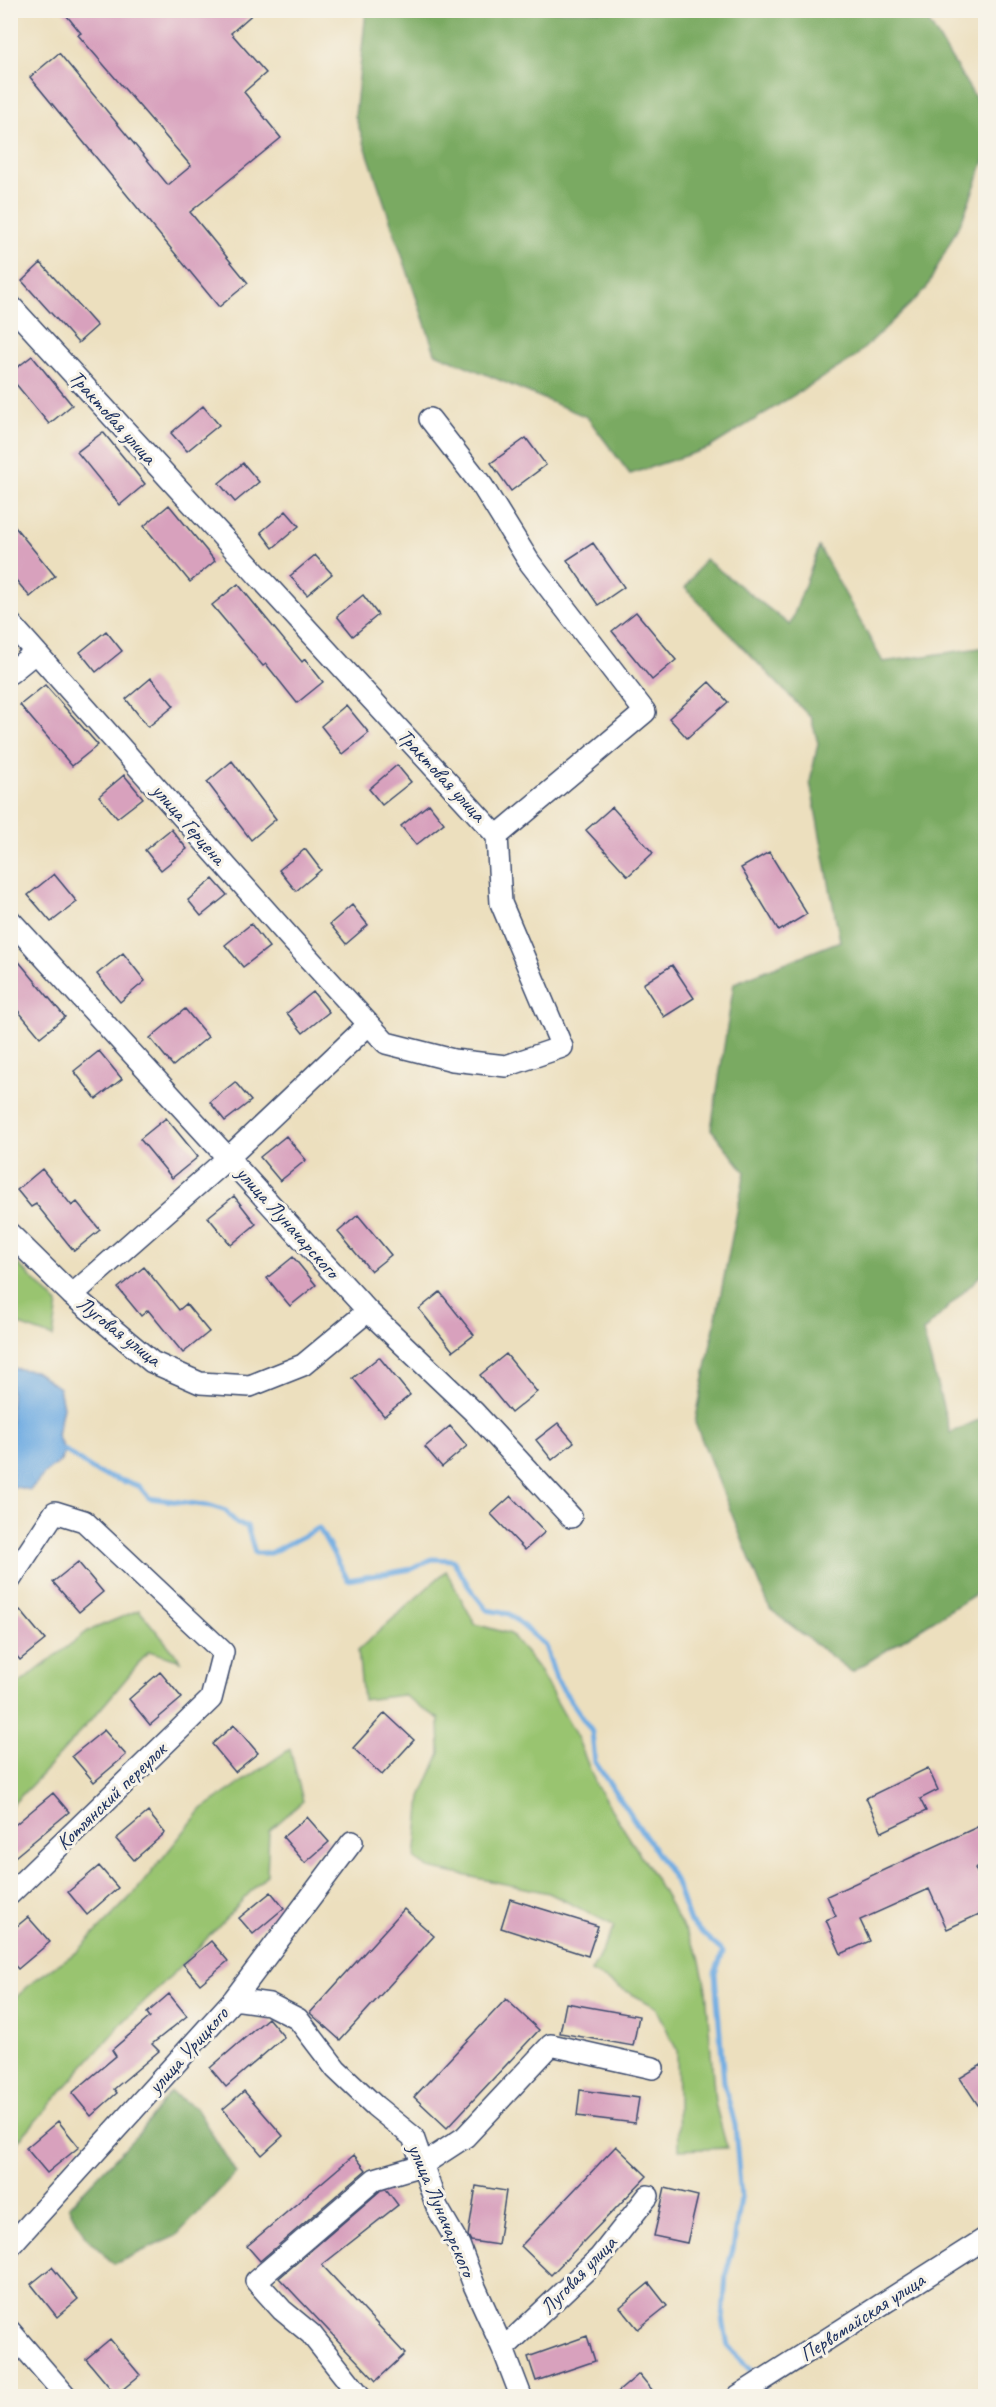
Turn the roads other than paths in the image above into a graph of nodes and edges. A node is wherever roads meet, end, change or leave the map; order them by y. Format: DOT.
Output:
graph roads {
  1 [pos="10,305"];
  2 [pos="430,419"];
  3 [pos="10,623"];
  4 [pos="36,652"];
  5 [pos="10,673"];
  6 [pos="497,836"];
  7 [pos="10,920"];
  8 [pos="368,1025"];
  9 [pos="229,1156"];
  10 [pos="10,1234"];
  11 [pos="72,1295"];
  12 [pos="368,1311"];
  13 [pos="571,1517"];
  14 [pos="10,1580"];
  15 [pos="352,1842"];
  16 [pos="10,1894"];
  17 [pos="234,1999"];
  18 [pos="653,2068"];
  19 [pos="422,2165"];
  20 [pos="648,2196"];
  21 [pos="986,2238"];
  22 [pos="10,2246"];
  23 [pos="10,2331"];
  24 [pos="503,2349"];
  25 [pos="66,2397"];
  26 [pos="360,2397"];
  27 [pos="521,2397"];
  28 [pos="738,2397"];
  1 -- 6 [label="street, Трактовая улица"];
  2 -- 6 [label="street, Трактовая улица"];
  3 -- 4 [label="street, улица Герцена"];
  4 -- 5 [label="street"];
  4 -- 8 [label="street, улица Герцена"];
  6 -- 8 [label="street, улица Герцена"];
  7 -- 9 [label="street, улица Луначарского"];
  8 -- 9 [label="street"];
  9 -- 11 [label="street"];
  9 -- 12 [label="street, улица Луначарского"];
  10 -- 11 [label="street, Луговая улица"];
  11 -- 12 [label="street, Луговая улица"];
  12 -- 13 [label="street, улица Луначарского"];
  14 -- 16 [label="street, Котлянский переулок"];
  15 -- 17 [label="street, улица Урицкого"];
  17 -- 19 [label="street, улица Луначарского"];
  17 -- 22 [label="street, улица Урицкого"];
  18 -- 19 [label="street"];
  19 -- 24 [label="street, улица Луначарского"];
  19 -- 26 [label="street"];
  20 -- 24 [label="street, Луговая улица"];
  21 -- 28 [label="street, Первомайская улица"];
  23 -- 25 [label="street"];
  24 -- 27 [label="street, улица Луначарского"];
}
